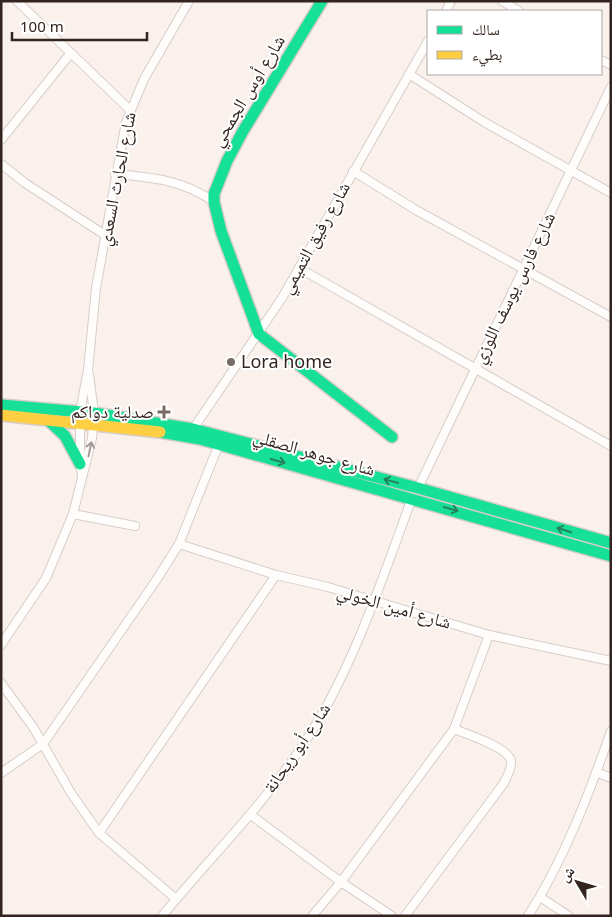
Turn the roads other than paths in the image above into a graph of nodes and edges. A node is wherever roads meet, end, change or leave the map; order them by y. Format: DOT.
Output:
graph roads {
  1 [pos="17,1"];
  2 [pos="189,1"];
  3 [pos="322,1"];
  4 [pos="502,1"];
  5 [pos="517,10"];
  6 [pos="427,43"];
  7 [pos="70,54"];
  8 [pos="409,74"];
  9 [pos="611,87"];
  10 [pos="129,108"];
  11 [pos="1,140"];
  12 [pos="1,164"];
  13 [pos="571,170"];
  14 [pos="353,171"];
  15 [pos="115,174"];
  16 [pos="611,193"];
  17 [pos="214,202"];
  18 [pos="105,235"];
  19 [pos="299,268"];
  20 [pos="525,270"];
  21 [pos="611,317"];
  22 [pos="259,334"];
  23 [pos="474,369"];
  24 [pos="88,370"];
  25 [pos="1,405"];
  26 [pos="1,415"];
  27 [pos="80,417"];
  28 [pos="46,418"];
  29 [pos="94,418"];
  30 [pos="193,429"];
  31 [pos="392,437"];
  32 [pos="219,444"];
  33 [pos="611,446"];
  34 [pos="81,470"];
  35 [pos="415,493"];
  36 [pos="73,514"];
  37 [pos="135,526"];
  38 [pos="611,543"];
  39 [pos="179,544"];
  40 [pos="611,556"];
  41 [pos="276,575"];
  42 [pos="374,602"];
  43 [pos="489,635"];
  44 [pos="1,645"];
  45 [pos="611,661"];
  46 [pos="1,683"];
  47 [pos="454,729"];
  48 [pos="611,731"];
  49 [pos="44,744"];
  50 [pos="596,772"];
  51 [pos="1,773"];
  52 [pos="611,778"];
  53 [pos="251,815"];
  54 [pos="99,833"];
  55 [pos="342,882"];
  56 [pos="540,898"];
  57 [pos="176,899"];
  58 [pos="162,916"];
  59 [pos="312,916"];
  60 [pos="392,916"];
  61 [pos="405,916"];
  62 [pos="528,916"];
  63 [pos="569,916"];
  1 -- 7 [label="street"];
  2 -- 10 [label="street, شارع الحارث السعدي"];
  3 -- 17 [label="street, شارع أوس الجمحي"];
  4 -- 5 [label="street"];
  6 -- 8 [label="street, شارع رفيق التميمي"];
  7 -- 10 [label="street"];
  7 -- 11 [label="street"];
  8 -- 13 [label="street"];
  8 -- 14 [label="street, شارع رفيق التميمي"];
  9 -- 13 [label="street, شارع فارس يوسف اللوزي"];
  10 -- 15 [label="street, شارع الحارث السعدي"];
  12 -- 18 [label="street"];
  13 -- 16 [label="street"];
  13 -- 20 [label="street, شارع فارس يوسف اللوزي"];
  14 -- 19 [label="street, شارع رفيق التميمي"];
  14 -- 20 [label="street"];
  15 -- 17 [label="street"];
  15 -- 18 [label="street, شارع الحارث السعدي"];
  17 -- 22 [label="street, شارع أوس الجمحي"];
  18 -- 24 [label="street, شارع الحارث السعدي"];
  19 -- 22 [label="street, شارع رفيق التميمي"];
  19 -- 23 [label="street"];
  20 -- 21 [label="street"];
  20 -- 23 [label="street, شارع فارس يوسف اللوزي"];
  22 -- 30 [label="street, شارع رفيق التميمي"];
  22 -- 31 [label="street"];
  23 -- 33 [label="street"];
  23 -- 35 [label="street, شارع فارس يوسف اللوزي"];
  24 -- 27 [label="street, شارع الحارث السعدي"];
  24 -- 29 [label="street, شارع الحارث السعدي"];
  25 -- 27 [label="street, شارع جوهر الصقلي"];
  26 -- 28 [label="street, شارع جوهر الصقلي"];
  27 -- 28 [label="street, شارع جوهر الصقلي"];
  27 -- 29 [label="street, شارع جوهر الصقلي"];
  27 -- 34 [label="street, شارع الحارث السعدي"];
  28 -- 34 [label="street"];
  29 -- 30 [label="street, شارع جوهر الصقلي"];
  29 -- 32 [label="street, شارع جوهر الصقلي"];
  34 -- 29 [label="street, شارع الحارث السعدي, one-way"];
  35 -- 30 [label="street, شارع جوهر الصقلي, one-way"];
  32 -- 35 [label="street, شارع جوهر الصقلي, one-way"];
  32 -- 39 [label="street"];
  34 -- 36 [label="street"];
  38 -- 35 [label="street, شارع جوهر الصقلي, one-way"];
  35 -- 40 [label="street, شارع جوهر الصقلي, one-way"];
  35 -- 42 [label="street, شارع أبو ريحانة"];
  36 -- 37 [label="street"];
  36 -- 44 [label="street"];
  39 -- 41 [label="street, شارع أمين الخولي"];
  39 -- 49 [label="street"];
  41 -- 42 [label="street, شارع أمين الخولي"];
  41 -- 54 [label="street"];
  42 -- 43 [label="street, شارع أمين الخولي"];
  42 -- 53 [label="street, شارع أبو ريحانة"];
  43 -- 45 [label="street, شارع أمين الخولي"];
  43 -- 47 [label="street"];
  46 -- 49 [label="street"];
  47 -- 55 [label="street"];
  47 -- 61 [label="street"];
  48 -- 50 [label="street"];
  49 -- 51 [label="street"];
  49 -- 54 [label="street"];
  50 -- 52 [label="street"];
  50 -- 56 [label="street"];
  53 -- 55 [label="street"];
  53 -- 57 [label="street, شارع أبو ريحانة"];
  54 -- 57 [label="street"];
  55 -- 59 [label="street"];
  55 -- 60 [label="street"];
  56 -- 62 [label="street"];
  56 -- 63 [label="street"];
  57 -- 58 [label="street, شارع أبو ريحانة"];
}
